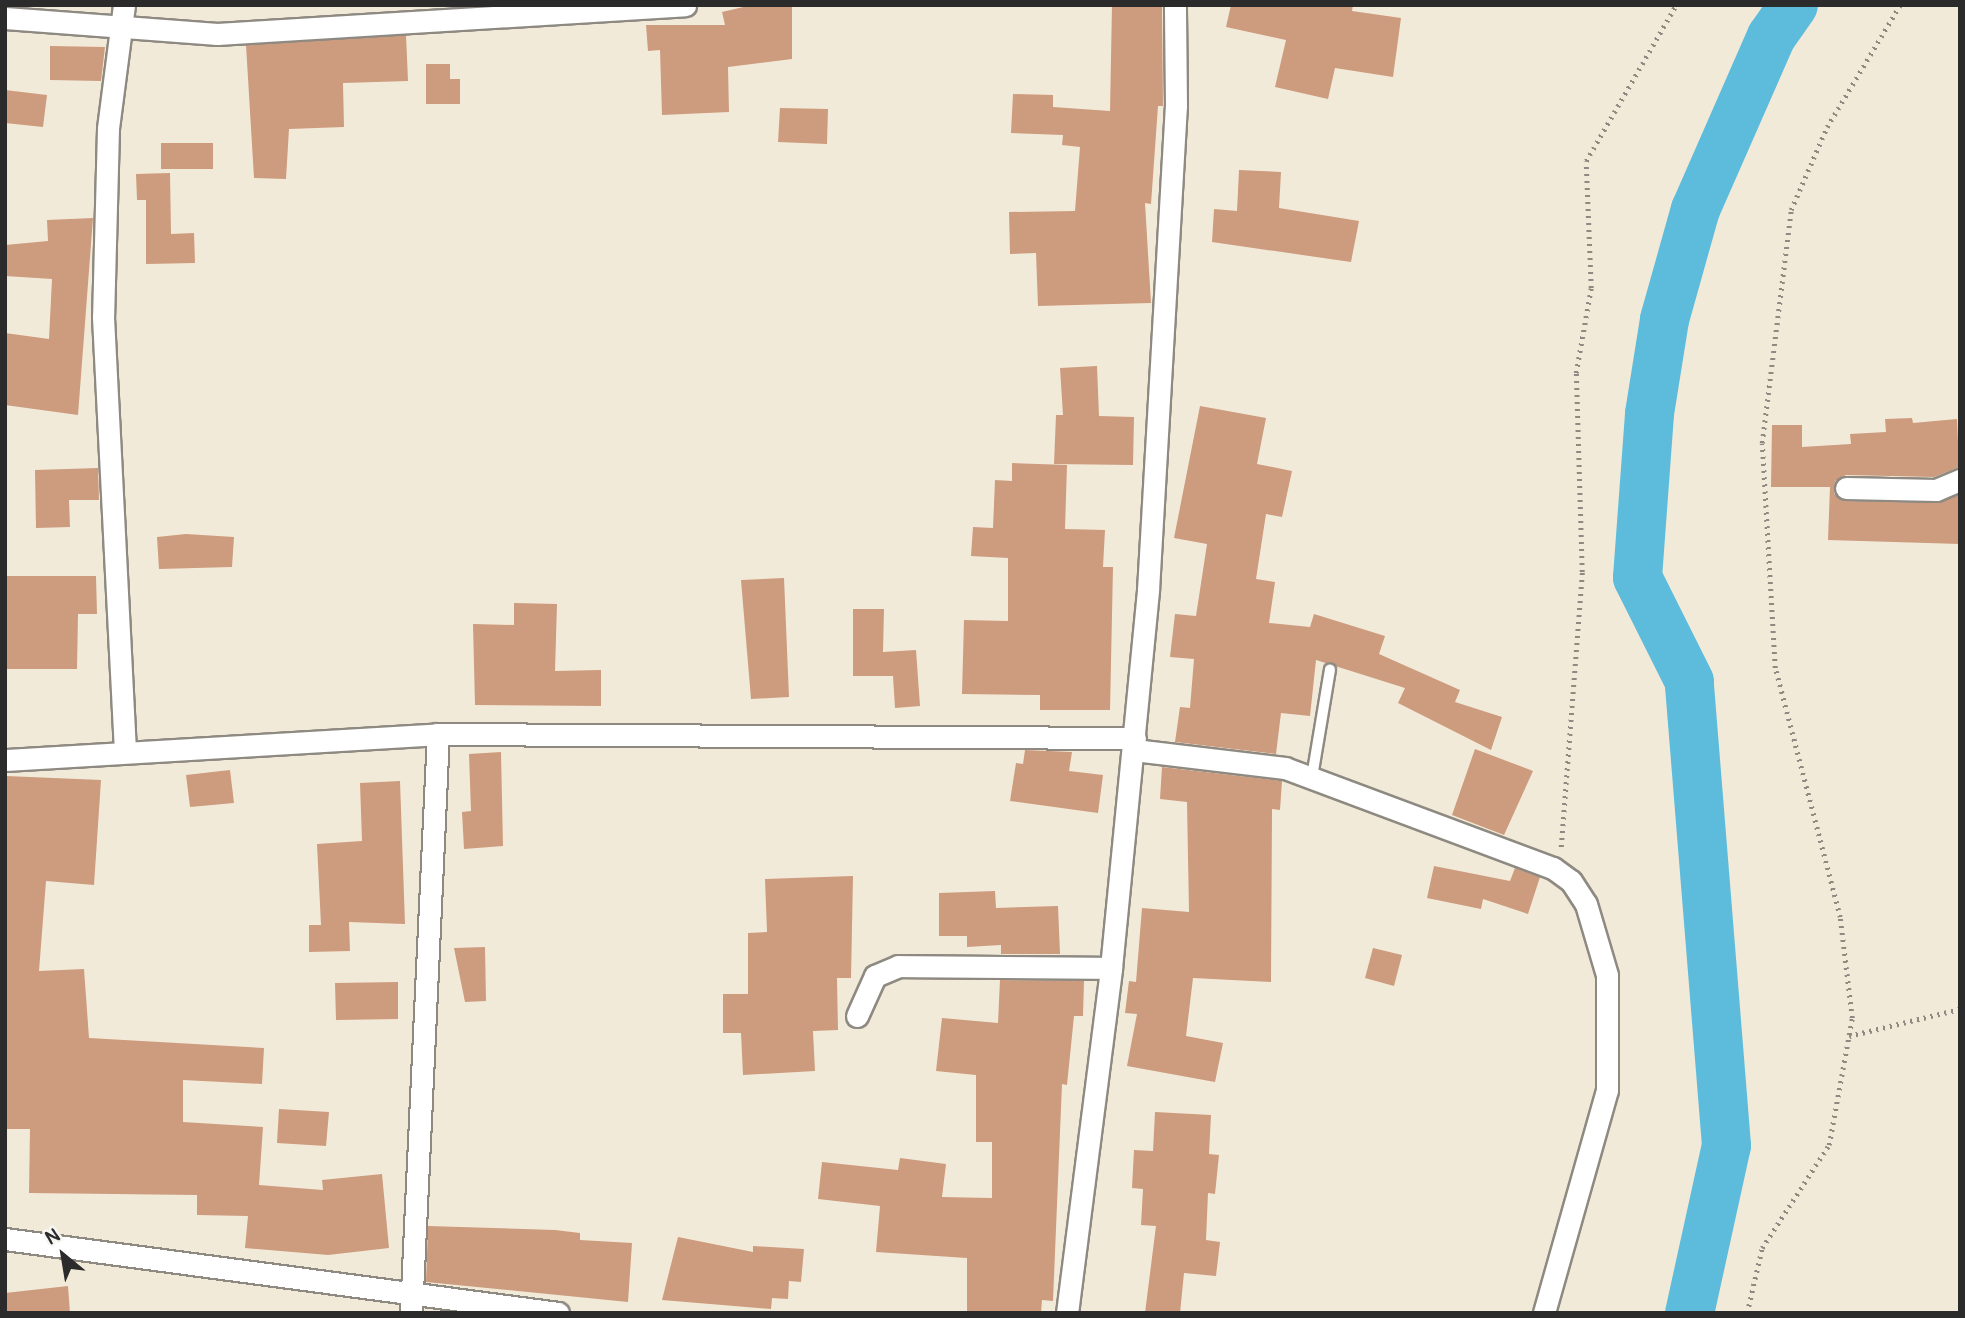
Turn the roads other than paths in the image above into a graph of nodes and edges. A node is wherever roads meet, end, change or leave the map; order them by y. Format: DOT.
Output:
graph roads {
  1 [pos="685,5"];
  2 [pos="1175,5"];
  3 [pos="123,16"];
  4 [pos="5,18"];
  5 [pos="1960,480"];
  6 [pos="1846,488"];
  7 [pos="1330,670"];
  8 [pos="438,734"];
  9 [pos="1135,744"];
  10 [pos="125,750"];
  11 [pos="5,760"];
  12 [pos="1312,777"];
  13 [pos="1111,968"];
  14 [pos="857,1016"];
  15 [pos="5,1239"];
  16 [pos="410,1302"];
  17 [pos="558,1313"];
  18 [pos="1067,1313"];
  19 [pos="1544,1313"];
  1 -- 3 [label="street"];
  2 -- 9 [label="street"];
  3 -- 4 [label="street"];
  3 -- 10 [label="street"];
  5 -- 6 [label="street"];
  7 -- 12 [label="lane"];
  8 -- 9 [label="street"];
  8 -- 10 [label="street"];
  8 -- 16 [label="street"];
  9 -- 12 [label="street"];
  9 -- 13 [label="street"];
  10 -- 11 [label="street"];
  12 -- 19 [label="street"];
  13 -- 14 [label="street"];
  13 -- 18 [label="street"];
  15 -- 16 [label="street"];
  16 -- 17 [label="street"];
}
